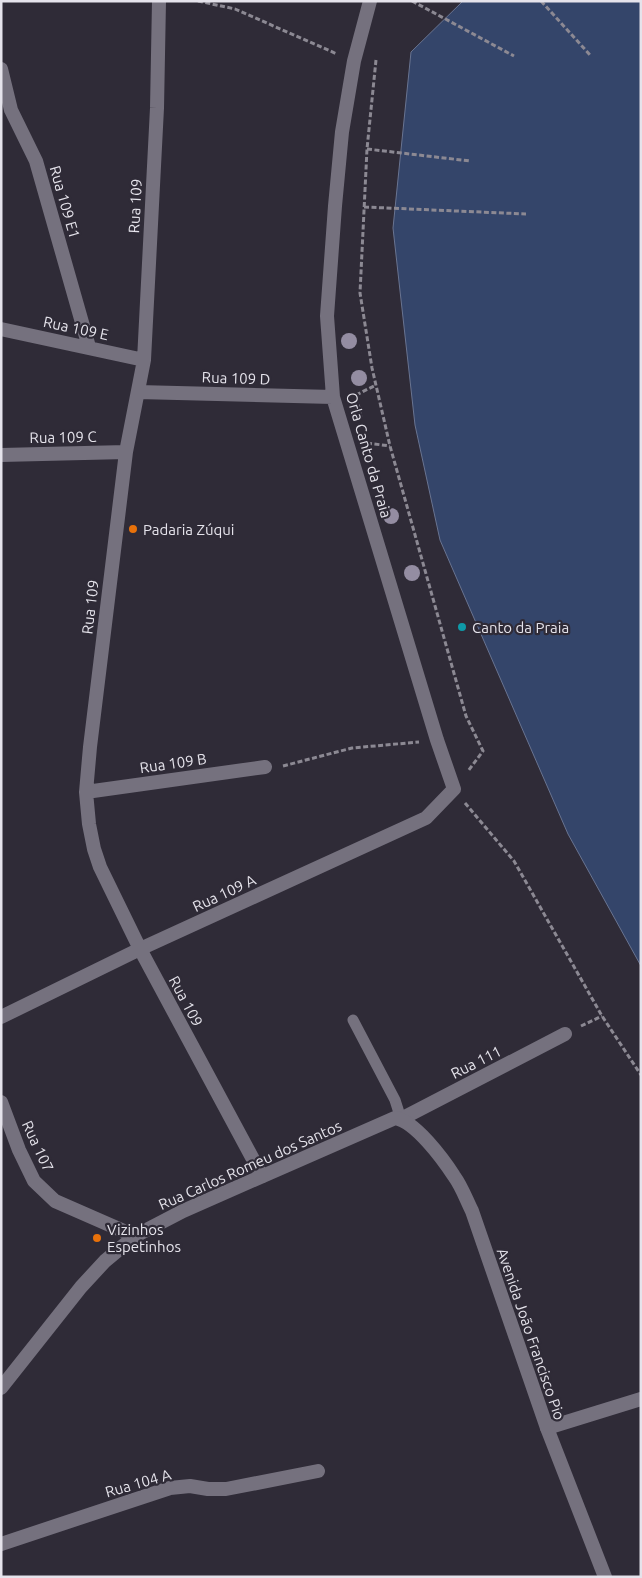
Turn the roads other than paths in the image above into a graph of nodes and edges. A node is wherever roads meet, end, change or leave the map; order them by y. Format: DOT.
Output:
graph roads {
  1 [pos="159,1"];
  2 [pos="370,1"];
  3 [pos="1,69"];
  4 [pos="1,330"];
  5 [pos="89,347"];
  6 [pos="144,360"];
  7 [pos="138,392"];
  8 [pos="333,397"];
  9 [pos="126,452"];
  10 [pos="1,455"];
  11 [pos="265,767"];
  12 [pos="454,789"];
  13 [pos="86,792"];
  14 [pos="140,949"];
  15 [pos="1,1017"];
  16 [pos="353,1020"];
  17 [pos="565,1034"];
  18 [pos="1,1102"];
  19 [pos="401,1119"];
  20 [pos="262,1176"];
  21 [pos="135,1236"];
  22 [pos="1,1388"];
  23 [pos="641,1399"];
  24 [pos="547,1428"];
  25 [pos="318,1471"];
  26 [pos="1,1544"];
  27 [pos="605,1577"];
  1 -- 6 [label="street, Rua 109"];
  2 -- 8 [label="street, Orla Canto da Praia"];
  3 -- 5 [label="street, Rua 109 E1"];
  4 -- 5 [label="street, Rua 109 E"];
  5 -- 6 [label="street, Rua 109 E"];
  6 -- 7 [label="street, Rua 109"];
  7 -- 8 [label="street, Rua 109 D"];
  7 -- 9 [label="street, Rua 109"];
  8 -- 12 [label="street, Orla Canto da Praia"];
  9 -- 10 [label="street, Rua 109 C"];
  9 -- 13 [label="street, Rua 109"];
  11 -- 13 [label="street, Rua 109 B"];
  12 -- 14 [label="street, Rua 109 A"];
  13 -- 14 [label="street, Rua 109"];
  14 -- 15 [label="street, Rua 109 A"];
  14 -- 20 [label="street, Rua 109"];
  16 -- 19 [label="lane"];
  17 -- 19 [label="street, Rua 111"];
  18 -- 21 [label="street, Rua 107"];
  19 -- 20 [label="street, Rua Carlos Romeu dos Santos"];
  19 -- 24 [label="street, Avenida João Francisco Pio"];
  20 -- 21 [label="street, Rua Carlos Romeu dos Santos"];
  21 -- 22 [label="street, Rua Carlos Romeu dos Santos"];
  23 -- 24 [label="street"];
  24 -- 27 [label="street, Avenida João Francisco Pio"];
  25 -- 26 [label="street, Rua 104 A"];
}
